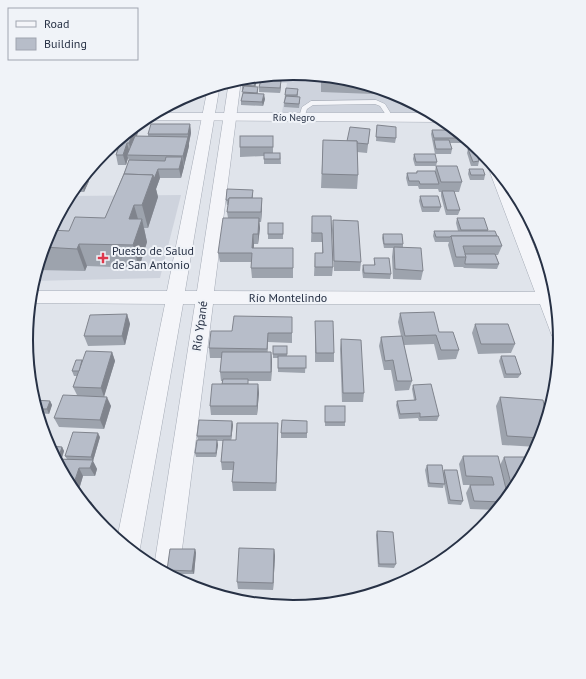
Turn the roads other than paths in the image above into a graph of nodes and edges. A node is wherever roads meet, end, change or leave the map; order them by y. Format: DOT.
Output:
graph roads {
  1 [pos="234,86"];
  2 [pos="214,92"];
  3 [pos="158,117"];
  4 [pos="210,117"];
  5 [pos="230,117"];
  6 [pos="429,118"];
  7 [pos="502,185"];
  8 [pos="37,296"];
  9 [pos="174,298"];
  10 [pos="203,298"];
  11 [pos="545,298"];
  12 [pos="551,311"];
  13 [pos="129,541"];
  14 [pos="167,567"];
  1 -- 5 [label="street, Río Ypané"];
  2 -- 4 [label="street"];
  3 -- 4 [label="street, Río Negro"];
  4 -- 5 [label="street, Río Negro"];
  4 -- 9 [label="street"];
  5 -- 6 [label="street, Río Negro"];
  5 -- 10 [label="street, Río Ypané"];
  7 -- 11 [label="street"];
  8 -- 9 [label="street, Río Montelindo"];
  9 -- 10 [label="street, Río Montelindo"];
  9 -- 13 [label="street"];
  10 -- 11 [label="street, Río Montelindo"];
  10 -- 14 [label="street, Río Ypané"];
  11 -- 12 [label="street"];
}
